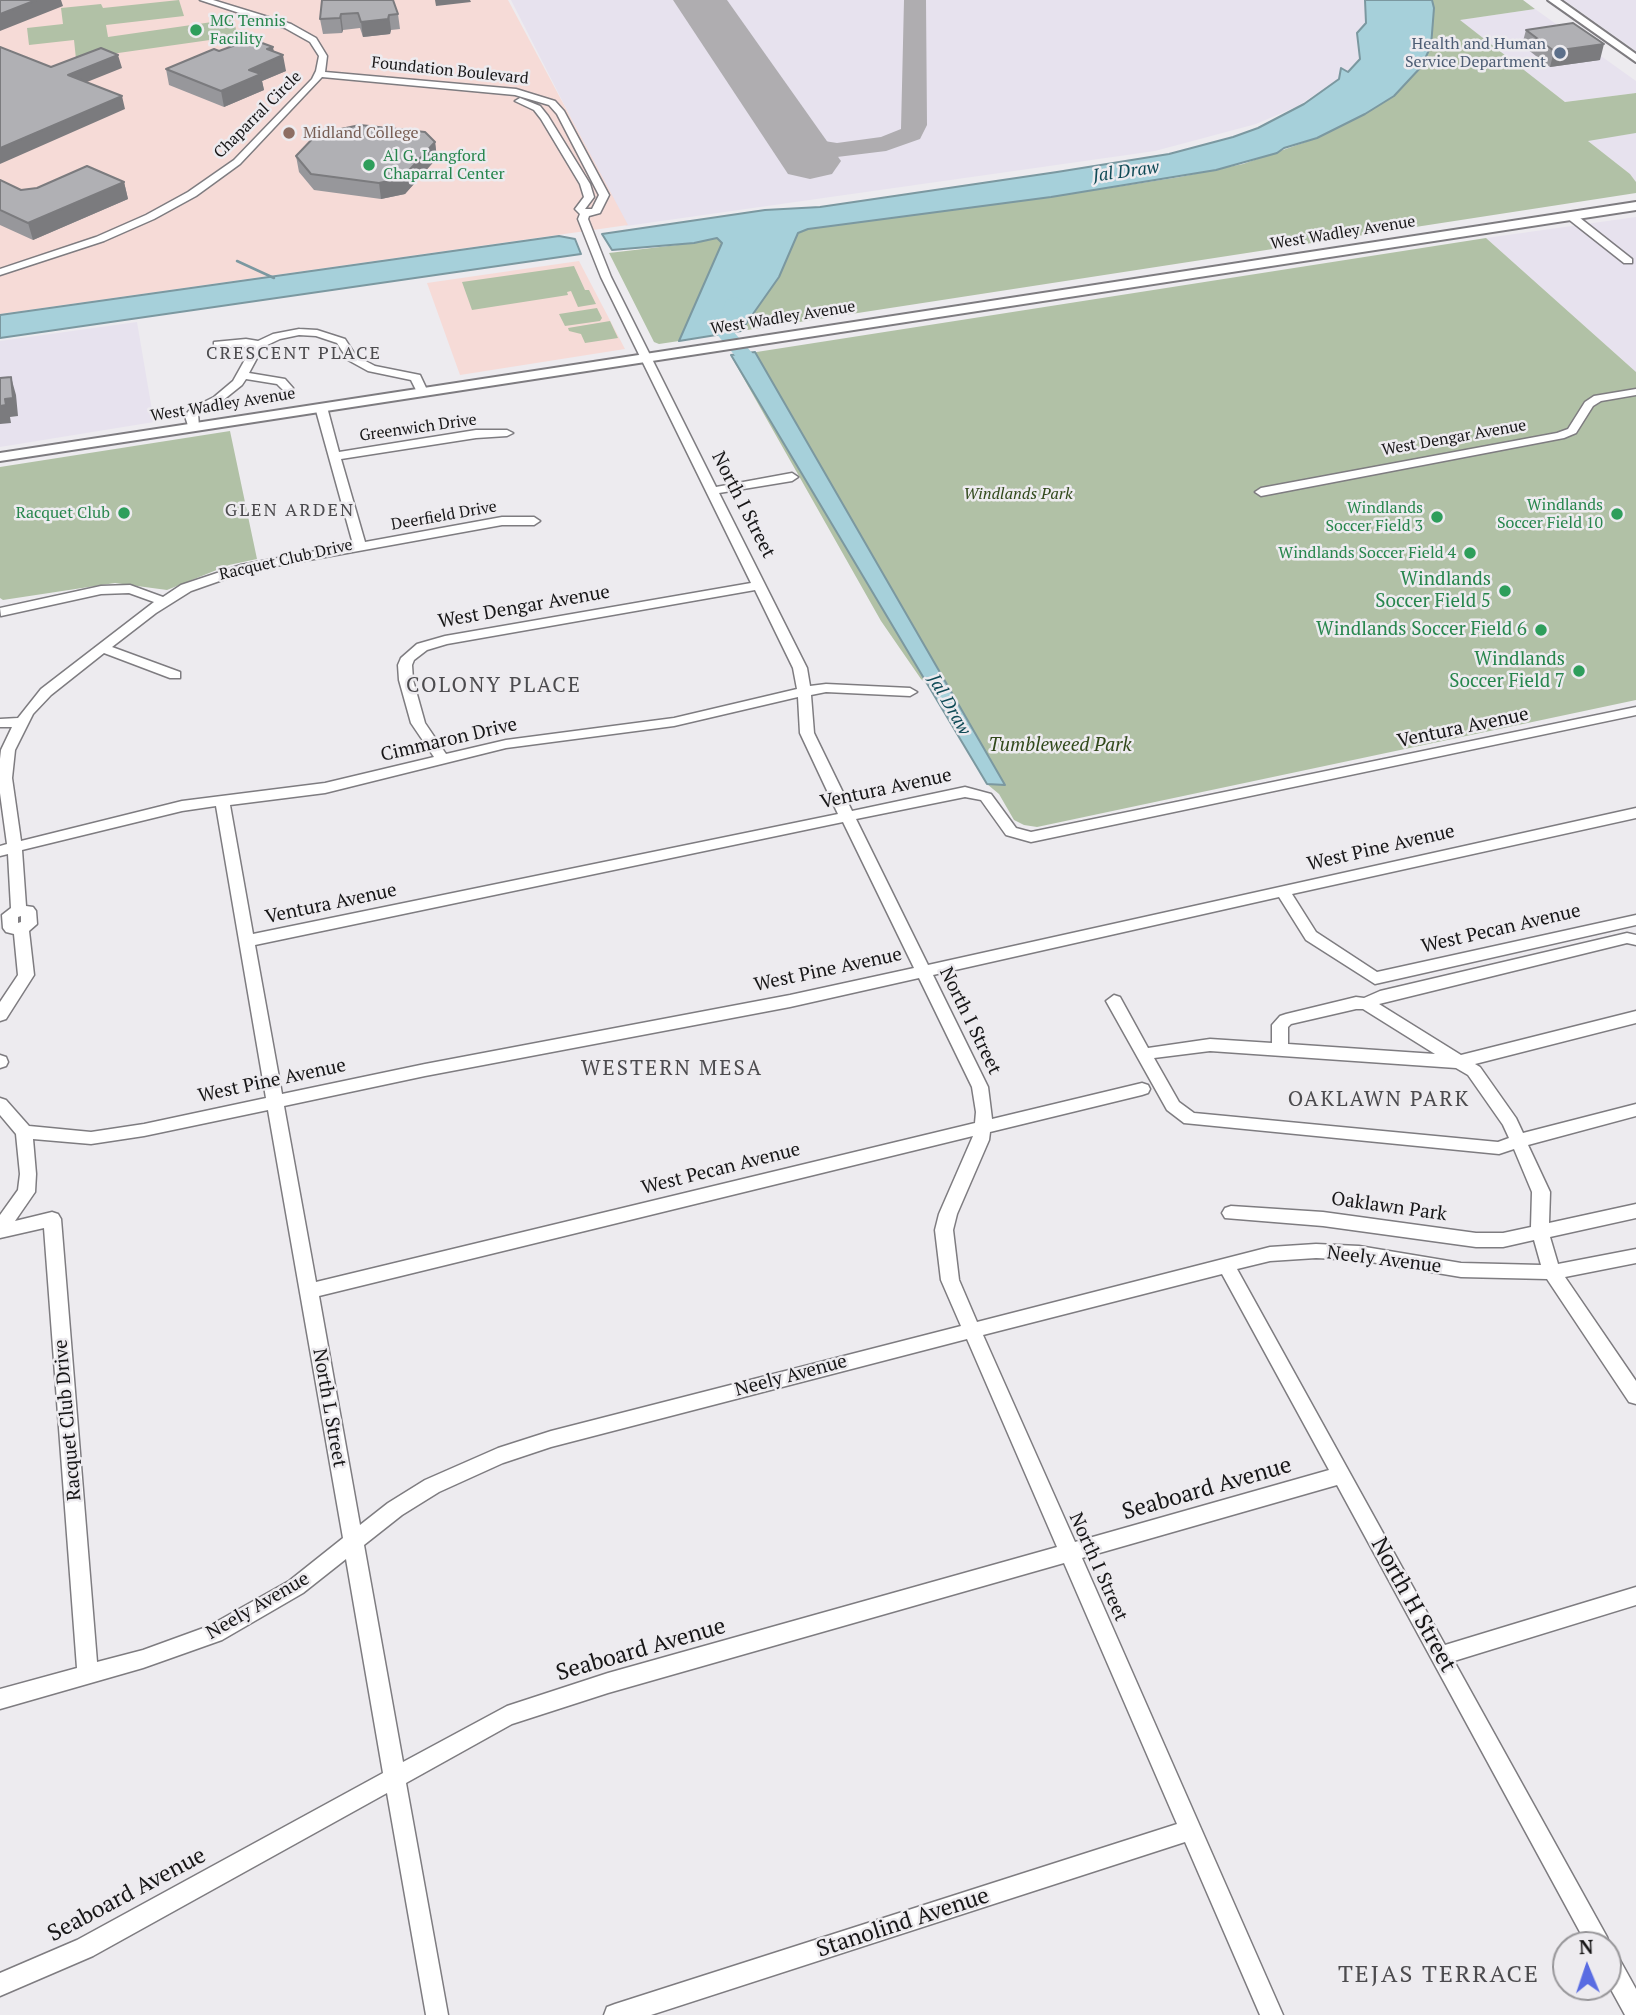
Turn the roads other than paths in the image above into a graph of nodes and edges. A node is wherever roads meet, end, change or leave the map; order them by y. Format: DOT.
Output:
graph roads {
  1 [pos="204,0"];
  2 [pos="1553,0"];
  3 [pos="1636,59"];
  4 [pos="317,77"];
  5 [pos="577,143"];
  6 [pos="561,145"];
  7 [pos="1636,206"];
  8 [pos="585,214"];
  9 [pos="1572,216"];
  10 [pos="1628,261"];
  11 [pos="0,272"];
  12 [pos="218,344"];
  13 [pos="260,345"];
  14 [pos="646,357"];
  15 [pos="242,375"];
  16 [pos="287,388"];
  17 [pos="422,392"];
  18 [pos="1636,392"];
  19 [pos="321,407"];
  20 [pos="193,427"];
  21 [pos="507,433"];
  22 [pos="335,456"];
  23 [pos="0,457"];
  24 [pos="792,477"];
  25 [pos="713,491"];
  26 [pos="1261,492"];
  27 [pos="534,521"];
  28 [pos="360,546"];
  29 [pos="759,585"];
  30 [pos="162,601"];
  31 [pos="1,612"];
  32 [pos="102,648"];
  33 [pos="175,675"];
  34 [pos="804,691"];
  35 [pos="910,692"];
  36 [pos="1636,711"];
  37 [pos="21,722"];
  38 [pos="0,723"];
  39 [pos="442,759"];
  40 [pos="222,801"];
  41 [pos="1636,813"];
  42 [pos="847,817"];
  43 [pos="7,849"];
  44 [pos="1283,892"];
  45 [pos="1636,920"];
  46 [pos="1636,940"];
  47 [pos="247,941"];
  48 [pos="922,971"];
  49 [pos="1114,1002"];
  50 [pos="1366,1004"];
  51 [pos="0,1015"];
  52 [pos="1636,1017"];
  53 [pos="1280,1050"];
  54 [pos="1144,1054"];
  55 [pos="1458,1062"];
  56 [pos="1142,1088"];
  57 [pos="276,1101"];
  58 [pos="0,1104"];
  59 [pos="1636,1110"];
  60 [pos="984,1127"];
  61 [pos="24,1132"];
  62 [pos="1518,1140"];
  63 [pos="1636,1211"];
  64 [pos="1231,1213"];
  65 [pos="0,1230"];
  66 [pos="1540,1233"];
  67 [pos="1636,1256"];
  68 [pos="1226,1265"];
  69 [pos="1552,1272"];
  70 [pos="309,1291"];
  71 [pos="971,1329"];
  72 [pos="1636,1396"];
  73 [pos="1342,1475"];
  74 [pos="352,1544"];
  75 [pos="1069,1553"];
  76 [pos="1636,1596"];
  77 [pos="1441,1656"];
  78 [pos="89,1675"];
  79 [pos="0,1699"];
  80 [pos="395,1776"];
  81 [pos="1191,1830"];
  82 [pos="1591,1931"];
  83 [pos="0,1985"];
  84 [pos="1622,1986"];
  85 [pos="1636,2012"];
  86 [pos="438,2015"];
  87 [pos="615,2015"];
  88 [pos="1272,2015"];
  1 -- 4 [label="street, Chaparral Circle"];
  2 -- 3 [label="main road"];
  4 -- 5 [label="street, Foundation Boulevard"];
  4 -- 6 [label="street, Foundation Boulevard"];
  4 -- 11 [label="street, Chaparral Circle"];
  5 -- 6 [label="street"];
  5 -- 8 [label="street, Foundation Boulevard"];
  6 -- 8 [label="street, Foundation Boulevard"];
  7 -- 9 [label="main road, West Wadley Avenue"];
  8 -- 14 [label="street, North I Street"];
  9 -- 10 [label="street"];
  9 -- 14 [label="main road, West Wadley Avenue"];
  12 -- 13 [label="street"];
  13 -- 15 [label="street"];
  13 -- 17 [label="street"];
  14 -- 17 [label="main road, West Wadley Avenue"];
  14 -- 25 [label="street, North I Street"];
  15 -- 16 [label="street"];
  15 -- 20 [label="street"];
  17 -- 19 [label="main road, West Wadley Avenue"];
  18 -- 26 [label="street, West Dengar Avenue"];
  19 -- 20 [label="main road, West Wadley Avenue"];
  19 -- 22 [label="street, Racquet Club Drive"];
  20 -- 23 [label="main road, West Wadley Avenue"];
  21 -- 22 [label="street, Greenwich Drive"];
  22 -- 28 [label="street, Racquet Club Drive"];
  24 -- 25 [label="street"];
  25 -- 29 [label="street, North I Street"];
  27 -- 28 [label="street, Deerfield Drive"];
  28 -- 30 [label="street, Racquet Club Drive"];
  29 -- 34 [label="street, North I Street"];
  29 -- 39 [label="street, West Dengar Avenue"];
  30 -- 31 [label="street"];
  30 -- 32 [label="street, Racquet Club Drive"];
  32 -- 33 [label="street"];
  32 -- 37 [label="street, Racquet Club Drive"];
  34 -- 35 [label="street, Cimmaron Drive"];
  34 -- 39 [label="street, Cimmaron Drive"];
  34 -- 42 [label="street, North I Street"];
  36 -- 42 [label="street, Ventura Avenue"];
  37 -- 38 [label="street"];
  37 -- 43 [label="street, Racquet Club Drive"];
  39 -- 40 [label="street, Cimmaron Drive"];
  40 -- 43 [label="street, Cimmaron Drive"];
  40 -- 47 [label="street, North L Street"];
  41 -- 44 [label="street, West Pine Avenue"];
  42 -- 47 [label="street, Ventura Avenue"];
  42 -- 48 [label="street, North I Street"];
  43 -- 51 [label="street, Racquet Club Drive"];
  44 -- 45 [label="street, West Pecan Avenue"];
  44 -- 48 [label="street, West Pine Avenue"];
  46 -- 50 [label="street"];
  47 -- 57 [label="street, North L Street"];
  48 -- 57 [label="street, West Pine Avenue"];
  48 -- 60 [label="street, North I Street"];
  49 -- 54 [label="street"];
  50 -- 53 [label="street"];
  50 -- 55 [label="street"];
  52 -- 55 [label="street"];
  53 -- 54 [label="street"];
  53 -- 55 [label="street"];
  54 -- 62 [label="street"];
  55 -- 62 [label="street"];
  56 -- 60 [label="street, West Pecan Avenue"];
  57 -- 61 [label="street, West Pine Avenue"];
  57 -- 70 [label="street, North L Street"];
  58 -- 61 [label="street"];
  59 -- 62 [label="street"];
  60 -- 70 [label="street, West Pecan Avenue"];
  60 -- 71 [label="street, North I Street"];
  61 -- 65 [label="street, Racquet Club Drive"];
  62 -- 66 [label="street"];
  63 -- 66 [label="street, Oaklawn Park"];
  64 -- 66 [label="street, Oaklawn Park"];
  65 -- 78 [label="street, Racquet Club Drive"];
  66 -- 69 [label="street"];
  67 -- 69 [label="street, Neely Avenue"];
  68 -- 69 [label="street, Neely Avenue"];
  68 -- 71 [label="street, Neely Avenue"];
  68 -- 73 [label="street, North H Street"];
  69 -- 72 [label="street"];
  70 -- 74 [label="street, North L Street"];
  71 -- 74 [label="street, Neely Avenue"];
  71 -- 75 [label="street, North I Street"];
  73 -- 75 [label="street, Seaboard Avenue"];
  73 -- 77 [label="street, North H Street"];
  74 -- 78 [label="street, Neely Avenue"];
  74 -- 80 [label="street, North L Street"];
  75 -- 80 [label="street, Seaboard Avenue"];
  75 -- 81 [label="street, North I Street"];
  76 -- 77 [label="street"];
  77 -- 82 [label="street, North H Street"];
  78 -- 79 [label="street, Neely Avenue"];
  80 -- 83 [label="street, Seaboard Avenue"];
  80 -- 86 [label="street, North L Street"];
  81 -- 87 [label="street, Stanolind Avenue"];
  81 -- 88 [label="street, North I Street"];
  84 -- 85 [label="street"];
}
